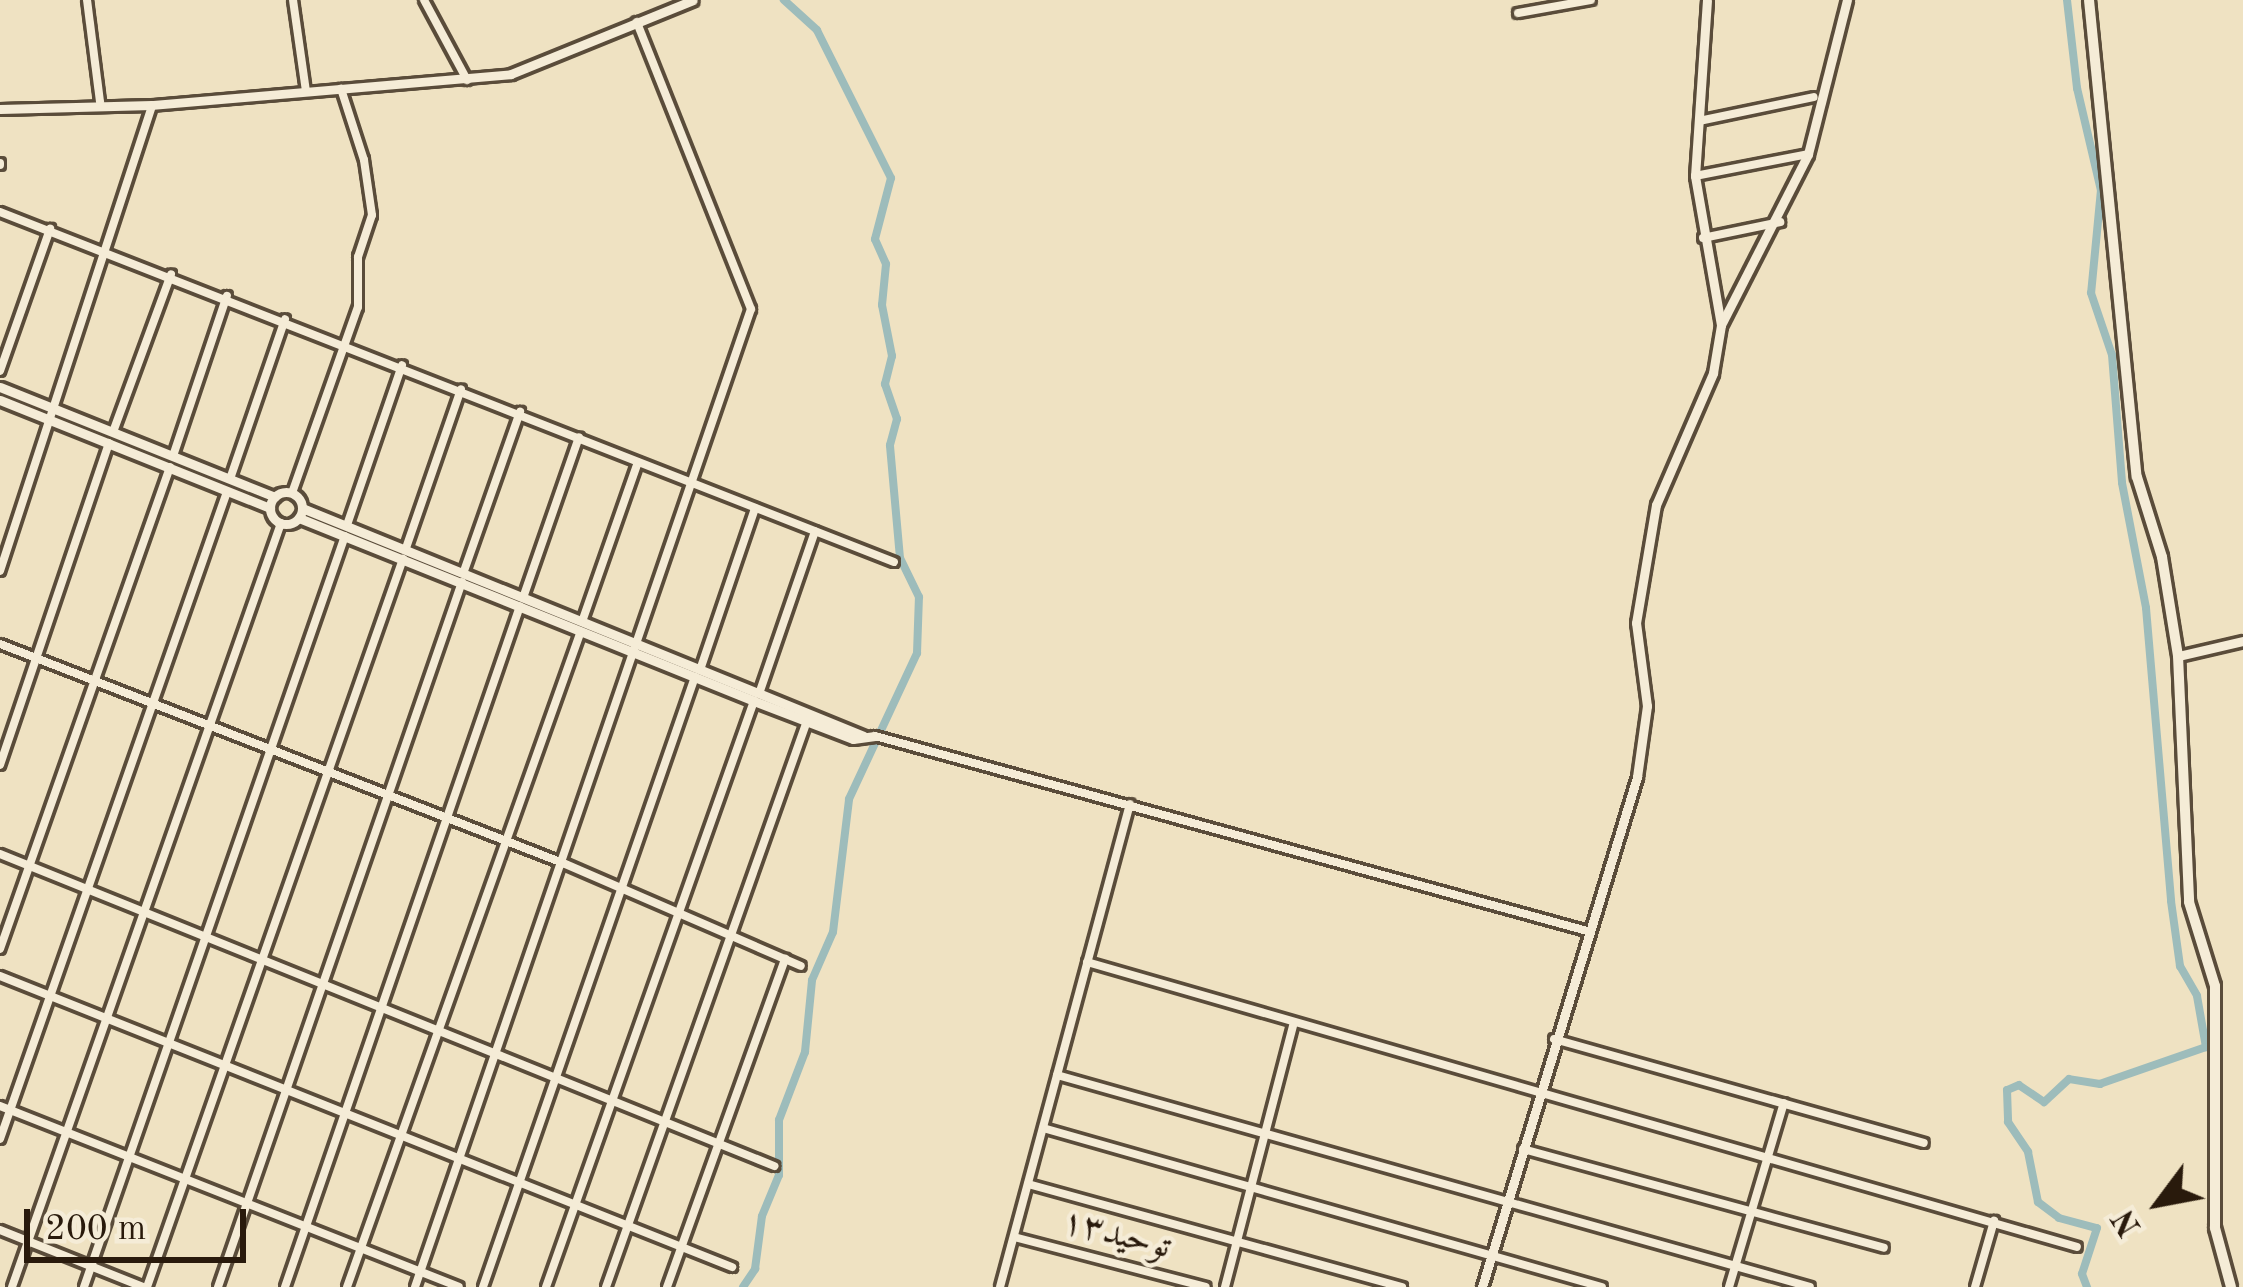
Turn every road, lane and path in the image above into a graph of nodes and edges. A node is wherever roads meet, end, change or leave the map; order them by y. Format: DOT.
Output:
graph roads {
  1 [pos="87,0"];
  2 [pos="293,0"];
  3 [pos="424,0"];
  4 [pos="693,0"];
  5 [pos="1591,0"];
  6 [pos="1707,0"];
  7 [pos="1847,0"];
  8 [pos="2089,0"];
  9 [pos="1518,13"];
  10 [pos="636,20"];
  11 [pos="468,81"];
  12 [pos="341,88"];
  13 [pos="306,91"];
  14 [pos="1814,97"];
  15 [pos="100,102"];
  16 [pos="152,105"];
  17 [pos="0,109"];
  18 [pos="1699,121"];
  19 [pos="1808,154"];
  20 [pos="1695,176"];
  21 [pos="0,212"];
  22 [pos="1780,223"];
  23 [pos="50,229"];
  24 [pos="1702,238"];
  25 [pos="106,248"];
  26 [pos="171,274"];
  27 [pos="227,296"];
  28 [pos="285,319"];
  29 [pos="1721,325"];
  30 [pos="343,342"];
  31 [pos="402,365"];
  32 [pos="0,371"];
  33 [pos="0,387"];
  34 [pos="461,389"];
  35 [pos="0,400"];
  36 [pos="520,412"];
  37 [pos="53,414"];
  38 [pos="111,437"];
  39 [pos="579,437"];
  40 [pos="171,462"];
  41 [pos="638,462"];
  42 [pos="230,479"];
  43 [pos="693,485"];
  44 [pos="226,492"];
  45 [pos="292,493"];
  46 [pos="272,503"];
  47 [pos="755,508"];
  48 [pos="300,513"];
  49 [pos="281,523"];
  50 [pos="346,530"];
  51 [pos="815,531"];
  52 [pos="405,553"];
  53 [pos="894,562"];
  54 [pos="0,572"];
  55 [pos="463,577"];
  56 [pos="522,601"];
  57 [pos="582,625"];
  58 [pos="2243,641"];
  59 [pos="0,644"];
  60 [pos="640,648"];
  61 [pos="2178,656"];
  62 [pos="37,658"];
  63 [pos="698,672"];
  64 [pos="93,680"];
  65 [pos="757,696"];
  66 [pos="149,707"];
  67 [pos="807,721"];
  68 [pos="207,730"];
  69 [pos="870,736"];
  70 [pos="267,751"];
  71 [pos="0,765"];
  72 [pos="322,772"];
  73 [pos="388,797"];
  74 [pos="1130,803"];
  75 [pos="447,824"];
  76 [pos="504,844"];
  77 [pos="0,854"];
  78 [pos="563,863"];
  79 [pos="30,865"];
  80 [pos="622,890"];
  81 [pos="88,892"];
  82 [pos="677,911"];
  83 [pos="141,912"];
  84 [pos="1591,932"];
  85 [pos="204,935"];
  86 [pos="728,936"];
  87 [pos="0,949"];
  88 [pos="258,956"];
  89 [pos="785,959"];
  90 [pos="1088,962"];
  91 [pos="801,966"];
  92 [pos="0,976"];
  93 [pos="323,980"];
  94 [pos="50,999"];
  95 [pos="382,1005"];
  96 [pos="105,1021"];
  97 [pos="1294,1023"];
  98 [pos="441,1029"];
  99 [pos="1553,1039"];
  100 [pos="167,1045"];
  101 [pos="496,1048"];
  102 [pos="226,1069"];
  103 [pos="556,1075"];
  104 [pos="1057,1075"];
  105 [pos="286,1090"];
  106 [pos="1538,1091"];
  107 [pos="612,1096"];
  108 [pos="1784,1103"];
  109 [pos="5,1109"];
  110 [pos="343,1115"];
  111 [pos="663,1120"];
  112 [pos="1043,1128"];
  113 [pos="67,1131"];
  114 [pos="1264,1135"];
  115 [pos="0,1139"];
  116 [pos="401,1139"];
  117 [pos="720,1143"];
  118 [pos="1924,1143"];
  119 [pos="1521,1148"];
  120 [pos="129,1156"];
  121 [pos="1767,1156"];
  122 [pos="457,1160"];
  123 [pos="774,1166"];
  124 [pos="184,1180"];
  125 [pos="1028,1184"];
  126 [pos="519,1185"];
  127 [pos="1251,1187"];
  128 [pos="248,1202"];
  129 [pos="1506,1203"];
  130 [pos="575,1205"];
  131 [pos="1751,1213"];
  132 [pos="1994,1221"];
  133 [pos="307,1227"];
  134 [pos="627,1228"];
  135 [pos="0,1230"];
  136 [pos="1014,1238"];
  137 [pos="1237,1241"];
  138 [pos="29,1243"];
  139 [pos="2077,1246"];
  140 [pos="681,1248"];
  141 [pos="1884,1248"];
  142 [pos="361,1249"];
  143 [pos="1491,1255"];
  144 [pos="91,1266"];
  145 [pos="1735,1266"];
  146 [pos="732,1267"];
  147 [pos="420,1272"];
  148 [pos="12,1287"];
  149 [pos="84,1287"];
  150 [pos="145,1287"];
  151 [pos="218,1287"];
  152 [pos="285,1287"];
  153 [pos="347,1287"];
  154 [pos="415,1287"];
  155 [pos="459,1287"];
  156 [pos="484,1287"];
  157 [pos="546,1287"];
  158 [pos="606,1287"];
  159 [pos="667,1287"];
  160 [pos="1000,1287"];
  161 [pos="1206,1287"];
  162 [pos="1225,1287"];
  163 [pos="1402,1287"];
  164 [pos="1482,1287"];
  165 [pos="1602,1287"];
  166 [pos="1729,1287"];
  167 [pos="1810,1287"];
  168 [pos="1975,1287"];
  169 [pos="2230,1287"];
  1 -- 15 [label="street"];
  2 -- 13 [label="street"];
  3 -- 11 [label="street"];
  4 -- 10 [label="street"];
  5 -- 9 [label="street"];
  6 -- 18 [label="street"];
  7 -- 19 [label="street"];
  8 -- 61 [label="main road"];
  10 -- 11 [label="street"];
  10 -- 43 [label="street"];
  11 -- 12 [label="street"];
  12 -- 13 [label="street"];
  12 -- 30 [label="street"];
  13 -- 16 [label="street"];
  14 -- 18 [label="street"];
  15 -- 16 [label="street"];
  15 -- 17 [label="street"];
  16 -- 25 [label="street"];
  18 -- 20 [label="street"];
  19 -- 20 [label="street"];
  19 -- 22 [label="street"];
  20 -- 24 [label="street"];
  21 -- 23 [label="street"];
  22 -- 24 [label="street"];
  22 -- 29 [label="street"];
  23 -- 25 [label="street"];
  23 -- 32 [label="street"];
  24 -- 29 [label="street"];
  25 -- 26 [label="street"];
  25 -- 37 [label="street"];
  26 -- 27 [label="street"];
  26 -- 38 [label="street"];
  27 -- 28 [label="street"];
  27 -- 40 [label="street"];
  28 -- 30 [label="street"];
  28 -- 42 [label="street"];
  29 -- 84 [label="street"];
  30 -- 31 [label="street"];
  30 -- 45 [label="street"];
  31 -- 34 [label="street"];
  31 -- 50 [label="street"];
  33 -- 37 [label="street"];
  34 -- 36 [label="street"];
  34 -- 52 [label="street"];
  35 -- 37 [label="street"];
  36 -- 39 [label="street"];
  36 -- 55 [label="street"];
  37 -- 38 [label="street"];
  37 -- 54 [label="street"];
  38 -- 40 [label="street"];
  38 -- 62 [label="street"];
  39 -- 41 [label="street"];
  39 -- 56 [label="street"];
  40 -- 42 [label="street"];
  40 -- 44 [label="street"];
  40 -- 64 [label="street"];
  41 -- 43 [label="street"];
  41 -- 57 [label="street"];
  42 -- 46 [label="street"];
  43 -- 47 [label="street"];
  43 -- 60 [label="street"];
  44 -- 46 [label="street"];
  44 -- 66 [label="street"];
  45 -- 46 [label="street"];
  45 -- 48 [label="street"];
  46 -- 49 [label="street"];
  47 -- 51 [label="street"];
  47 -- 63 [label="street"];
  48 -- 49 [label="street"];
  48 -- 50 [label="street"];
  49 -- 68 [label="street"];
  50 -- 52 [label="street"];
  50 -- 70 [label="street"];
  51 -- 53 [label="street"];
  51 -- 65 [label="street"];
  52 -- 55 [label="street"];
  52 -- 72 [label="street"];
  55 -- 56 [label="street"];
  55 -- 73 [label="street"];
  56 -- 57 [label="street"];
  56 -- 75 [label="street"];
  57 -- 60 [label="street"];
  57 -- 76 [label="street"];
  58 -- 61 [label="street"];
  59 -- 62 [label="street"];
  60 -- 63 [label="street"];
  60 -- 78 [label="street"];
  61 -- 169 [label="main road"];
  62 -- 64 [label="street"];
  62 -- 71 [label="street"];
  63 -- 65 [label="street"];
  63 -- 80 [label="street"];
  64 -- 66 [label="street"];
  64 -- 79 [label="street"];
  65 -- 67 [label="street"];
  65 -- 69 [label="street"];
  65 -- 82 [label="street"];
  66 -- 68 [label="street"];
  66 -- 81 [label="street"];
  67 -- 69 [label="street"];
  67 -- 86 [label="street"];
  68 -- 70 [label="street"];
  68 -- 83 [label="street"];
  69 -- 74 [label="street"];
  70 -- 72 [label="street"];
  70 -- 85 [label="street"];
  72 -- 73 [label="street"];
  72 -- 88 [label="street"];
  73 -- 75 [label="street"];
  73 -- 93 [label="street"];
  74 -- 84 [label="street"];
  74 -- 90 [label="street"];
  75 -- 76 [label="street"];
  75 -- 95 [label="street"];
  76 -- 78 [label="street"];
  76 -- 98 [label="street"];
  77 -- 79 [label="street"];
  78 -- 80 [label="street"];
  78 -- 101 [label="street"];
  79 -- 81 [label="street"];
  79 -- 87 [label="street"];
  80 -- 82 [label="street"];
  80 -- 103 [label="street"];
  81 -- 83 [label="street"];
  81 -- 94 [label="street"];
  82 -- 86 [label="street"];
  82 -- 107 [label="street"];
  83 -- 85 [label="street"];
  83 -- 96 [label="street"];
  84 -- 99 [label="street"];
  85 -- 88 [label="street"];
  85 -- 100 [label="street"];
  86 -- 89 [label="street"];
  86 -- 111 [label="street"];
  88 -- 93 [label="street"];
  88 -- 102 [label="street"];
  89 -- 91 [label="street"];
  89 -- 117 [label="street"];
  90 -- 97 [label="street"];
  90 -- 104 [label="street"];
  92 -- 94 [label="street"];
  93 -- 95 [label="street"];
  93 -- 105 [label="street"];
  94 -- 96 [label="street"];
  94 -- 109 [label="street"];
  95 -- 98 [label="street"];
  95 -- 110 [label="street"];
  96 -- 100 [label="street"];
  96 -- 113 [label="street"];
  97 -- 106 [label="street"];
  97 -- 114 [label="street"];
  98 -- 101 [label="street"];
  98 -- 116 [label="street"];
  99 -- 106 [label="street"];
  99 -- 108 [label="street"];
  100 -- 102 [label="street"];
  100 -- 120 [label="street"];
  101 -- 103 [label="street"];
  101 -- 122 [label="street"];
  102 -- 105 [label="street"];
  102 -- 124 [label="street"];
  103 -- 107 [label="street"];
  103 -- 126 [label="street"];
  104 -- 112 [label="street"];
  104 -- 114 [label="street"];
  105 -- 110 [label="street"];
  105 -- 128 [label="street"];
  106 -- 119 [label="street"];
  106 -- 121 [label="street"];
  107 -- 111 [label="street"];
  107 -- 130 [label="street"];
  108 -- 118 [label="street"];
  108 -- 121 [label="street"];
  109 -- 113 [label="street"];
  109 -- 115 [label="street"];
  110 -- 116 [label="street"];
  110 -- 133 [label="street"];
  111 -- 117 [label="street"];
  111 -- 134 [label="street"];
  112 -- 125 [label="street"];
  112 -- 127 [label="street"];
  113 -- 120 [label="street"];
  113 -- 138 [label="street"];
  114 -- 127 [label="street"];
  114 -- 129 [label="street"];
  116 -- 122 [label="street"];
  116 -- 142 [label="street"];
  117 -- 123 [label="street"];
  117 -- 140 [label="street"];
  119 -- 129 [label="street"];
  119 -- 131 [label="street"];
  120 -- 124 [label="street"];
  120 -- 144 [label="street"];
  121 -- 131 [label="street"];
  121 -- 132 [label="street"];
  122 -- 126 [label="street"];
  122 -- 147 [label="street"];
  124 -- 128 [label="street"];
  124 -- 150 [label="street"];
  125 -- 136 [label="street"];
  125 -- 137 [label="street"];
  126 -- 130 [label="street"];
  126 -- 156 [label="street"];
  127 -- 137 [label="street"];
  127 -- 143 [label="street"];
  128 -- 133 [label="street"];
  128 -- 151 [label="street"];
  129 -- 143 [label="street"];
  129 -- 145 [label="street"];
  130 -- 134 [label="street"];
  130 -- 157 [label="street"];
  131 -- 141 [label="street"];
  131 -- 145 [label="street"];
  132 -- 139 [label="street"];
  132 -- 168 [label="street"];
  133 -- 142 [label="street"];
  133 -- 152 [label="street"];
  134 -- 140 [label="street"];
  134 -- 158 [label="street"];
  135 -- 138 [label="street"];
  136 -- 160 [label="street"];
  136 -- 161 [label="street, توحید۱۳"];
  137 -- 162 [label="street"];
  137 -- 163 [label="street"];
  138 -- 144 [label="street"];
  138 -- 148 [label="street"];
  140 -- 146 [label="street"];
  140 -- 159 [label="street"];
  142 -- 147 [label="street"];
  142 -- 153 [label="street"];
  143 -- 164 [label="street"];
  143 -- 165 [label="street"];
  144 -- 149 [label="street"];
  144 -- 150 [label="street"];
  145 -- 166 [label="street"];
  145 -- 167 [label="street"];
  147 -- 154 [label="street"];
  147 -- 155 [label="street"];
}
